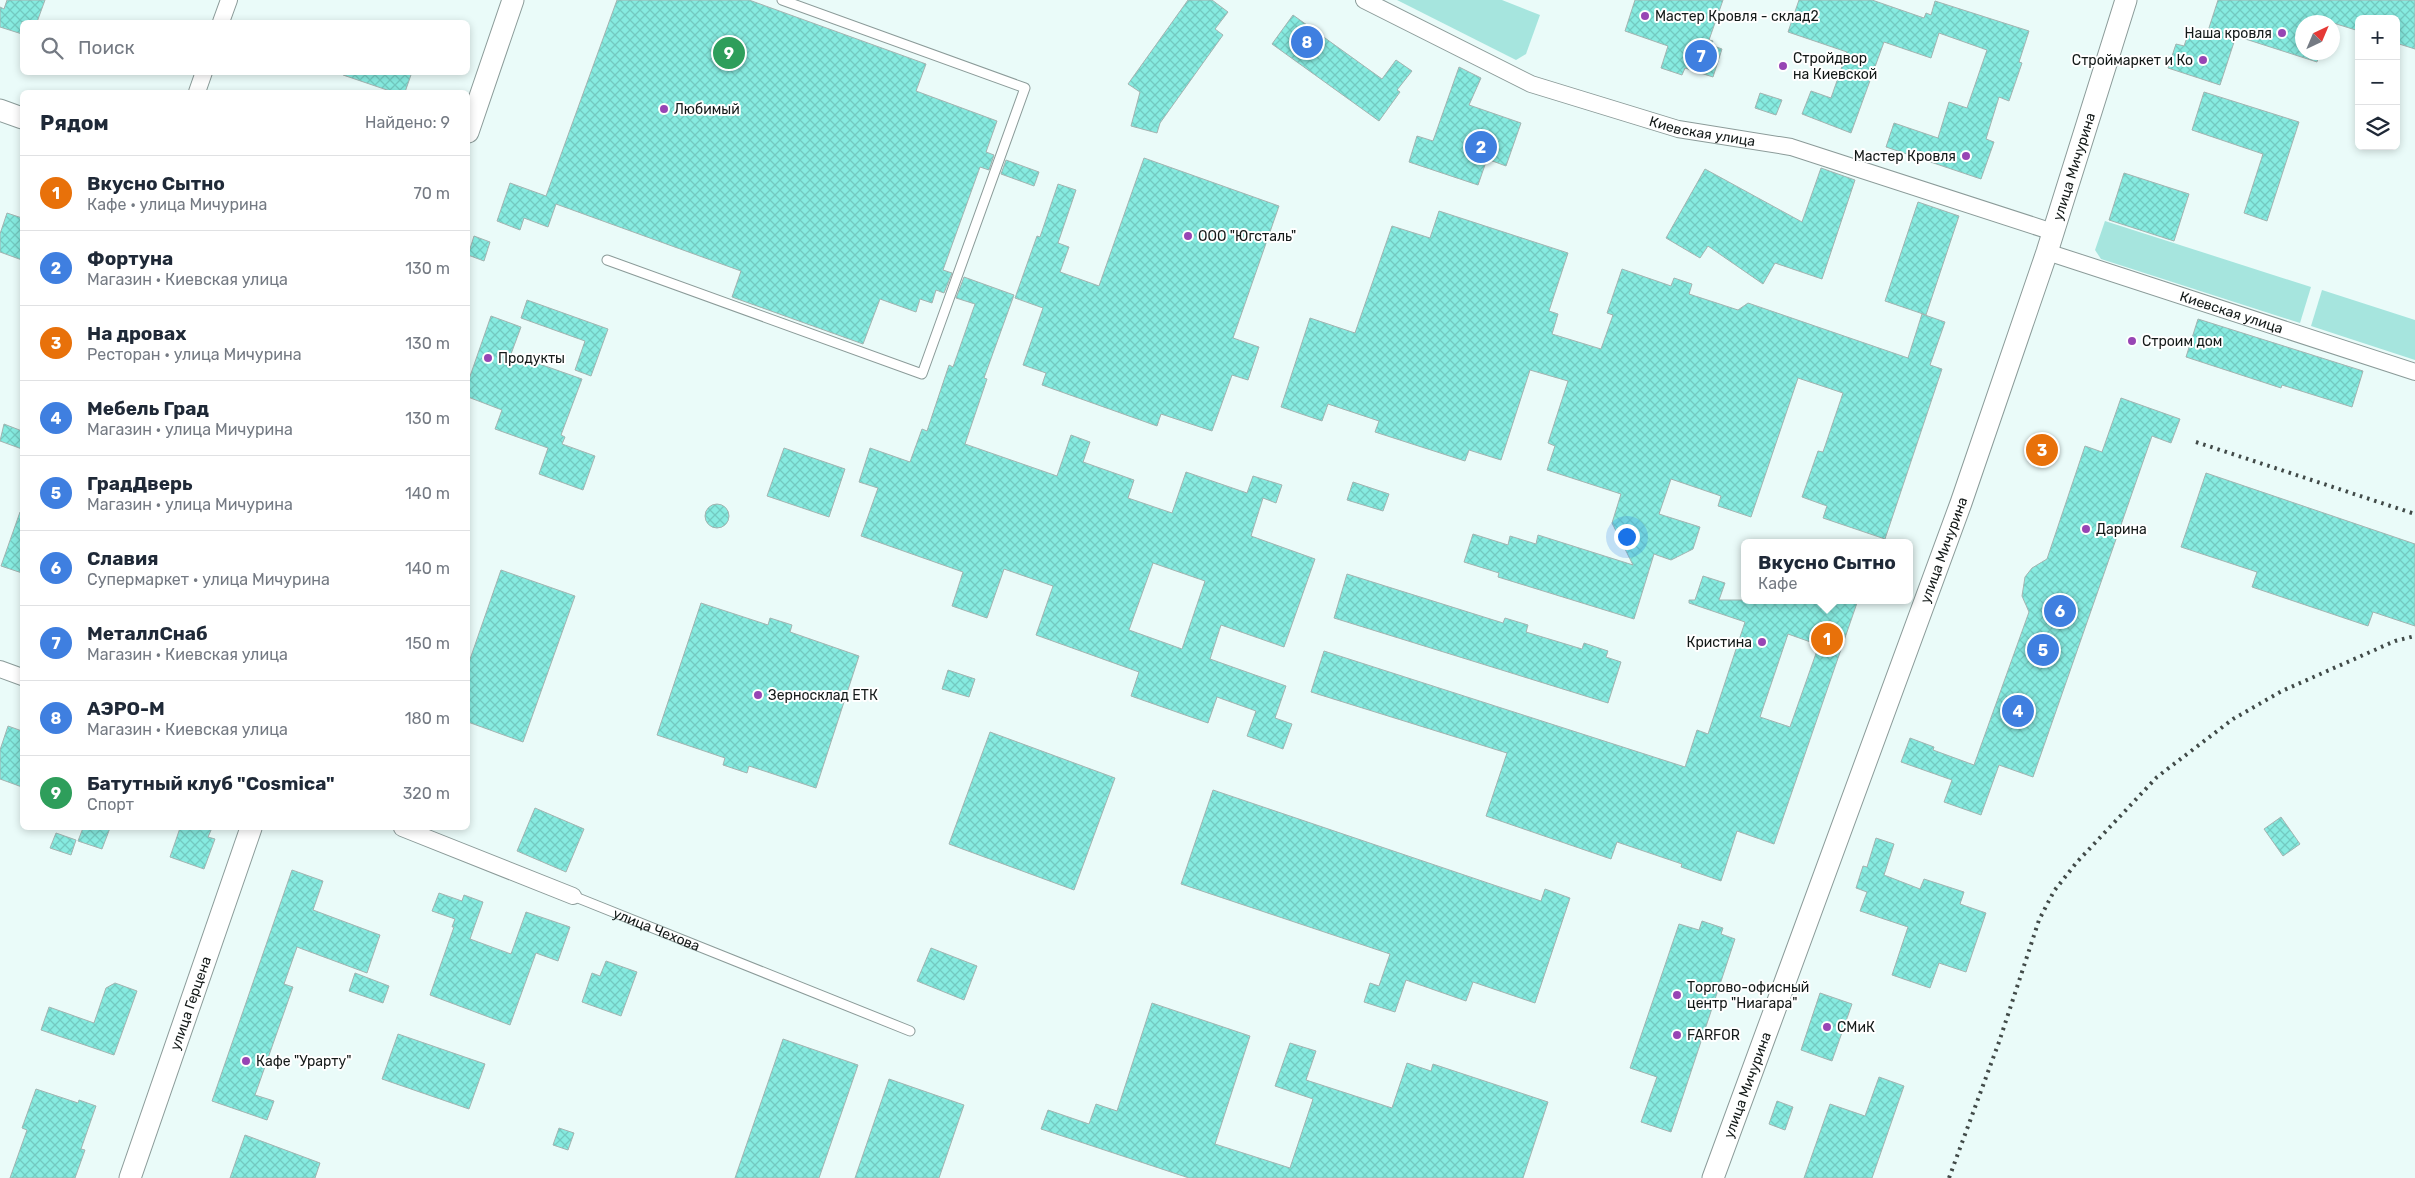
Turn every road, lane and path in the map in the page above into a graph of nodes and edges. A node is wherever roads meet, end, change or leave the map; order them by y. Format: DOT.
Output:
graph roads {
  1 [pos="229,0"];
  2 [pos="513,0"];
  3 [pos="782,0"];
  4 [pos="1364,0"];
  5 [pos="2126,0"];
  6 [pos="222,20"];
  7 [pos="203,75"];
  8 [pos="197,90"];
  9 [pos="0,110"];
  10 [pos="20,117"];
  11 [pos="470,126"];
  12 [pos="2050,242"];
  13 [pos="607,260"];
  14 [pos="2415,372"];
  15 [pos="0,669"];
  16 [pos="20,674"];
  17 [pos="250,830"];
  18 [pos="407,830"];
  19 [pos="573,896"];
  20 [pos="910,1031"];
  21 [pos="130,1178"];
  22 [pos="1713,1178"];
  1 -- 6 [label="street"];
  2 -- 11 [label="street"];
  3 -- 13 [label="lane"];
  4 -- 12 [label="street, Киевская улица"];
  5 -- 12 [label="street, улица Мичурина"];
  7 -- 8 [label="street"];
  9 -- 10 [label="street"];
  12 -- 14 [label="street, Киевская улица"];
  12 -- 22 [label="street, улица Мичурина"];
  15 -- 16 [label="street"];
  17 -- 21 [label="street, улица Герцена"];
  18 -- 19 [label="street, улица Чехова"];
  19 -- 20 [label="lane, улица Чехова"];
}
